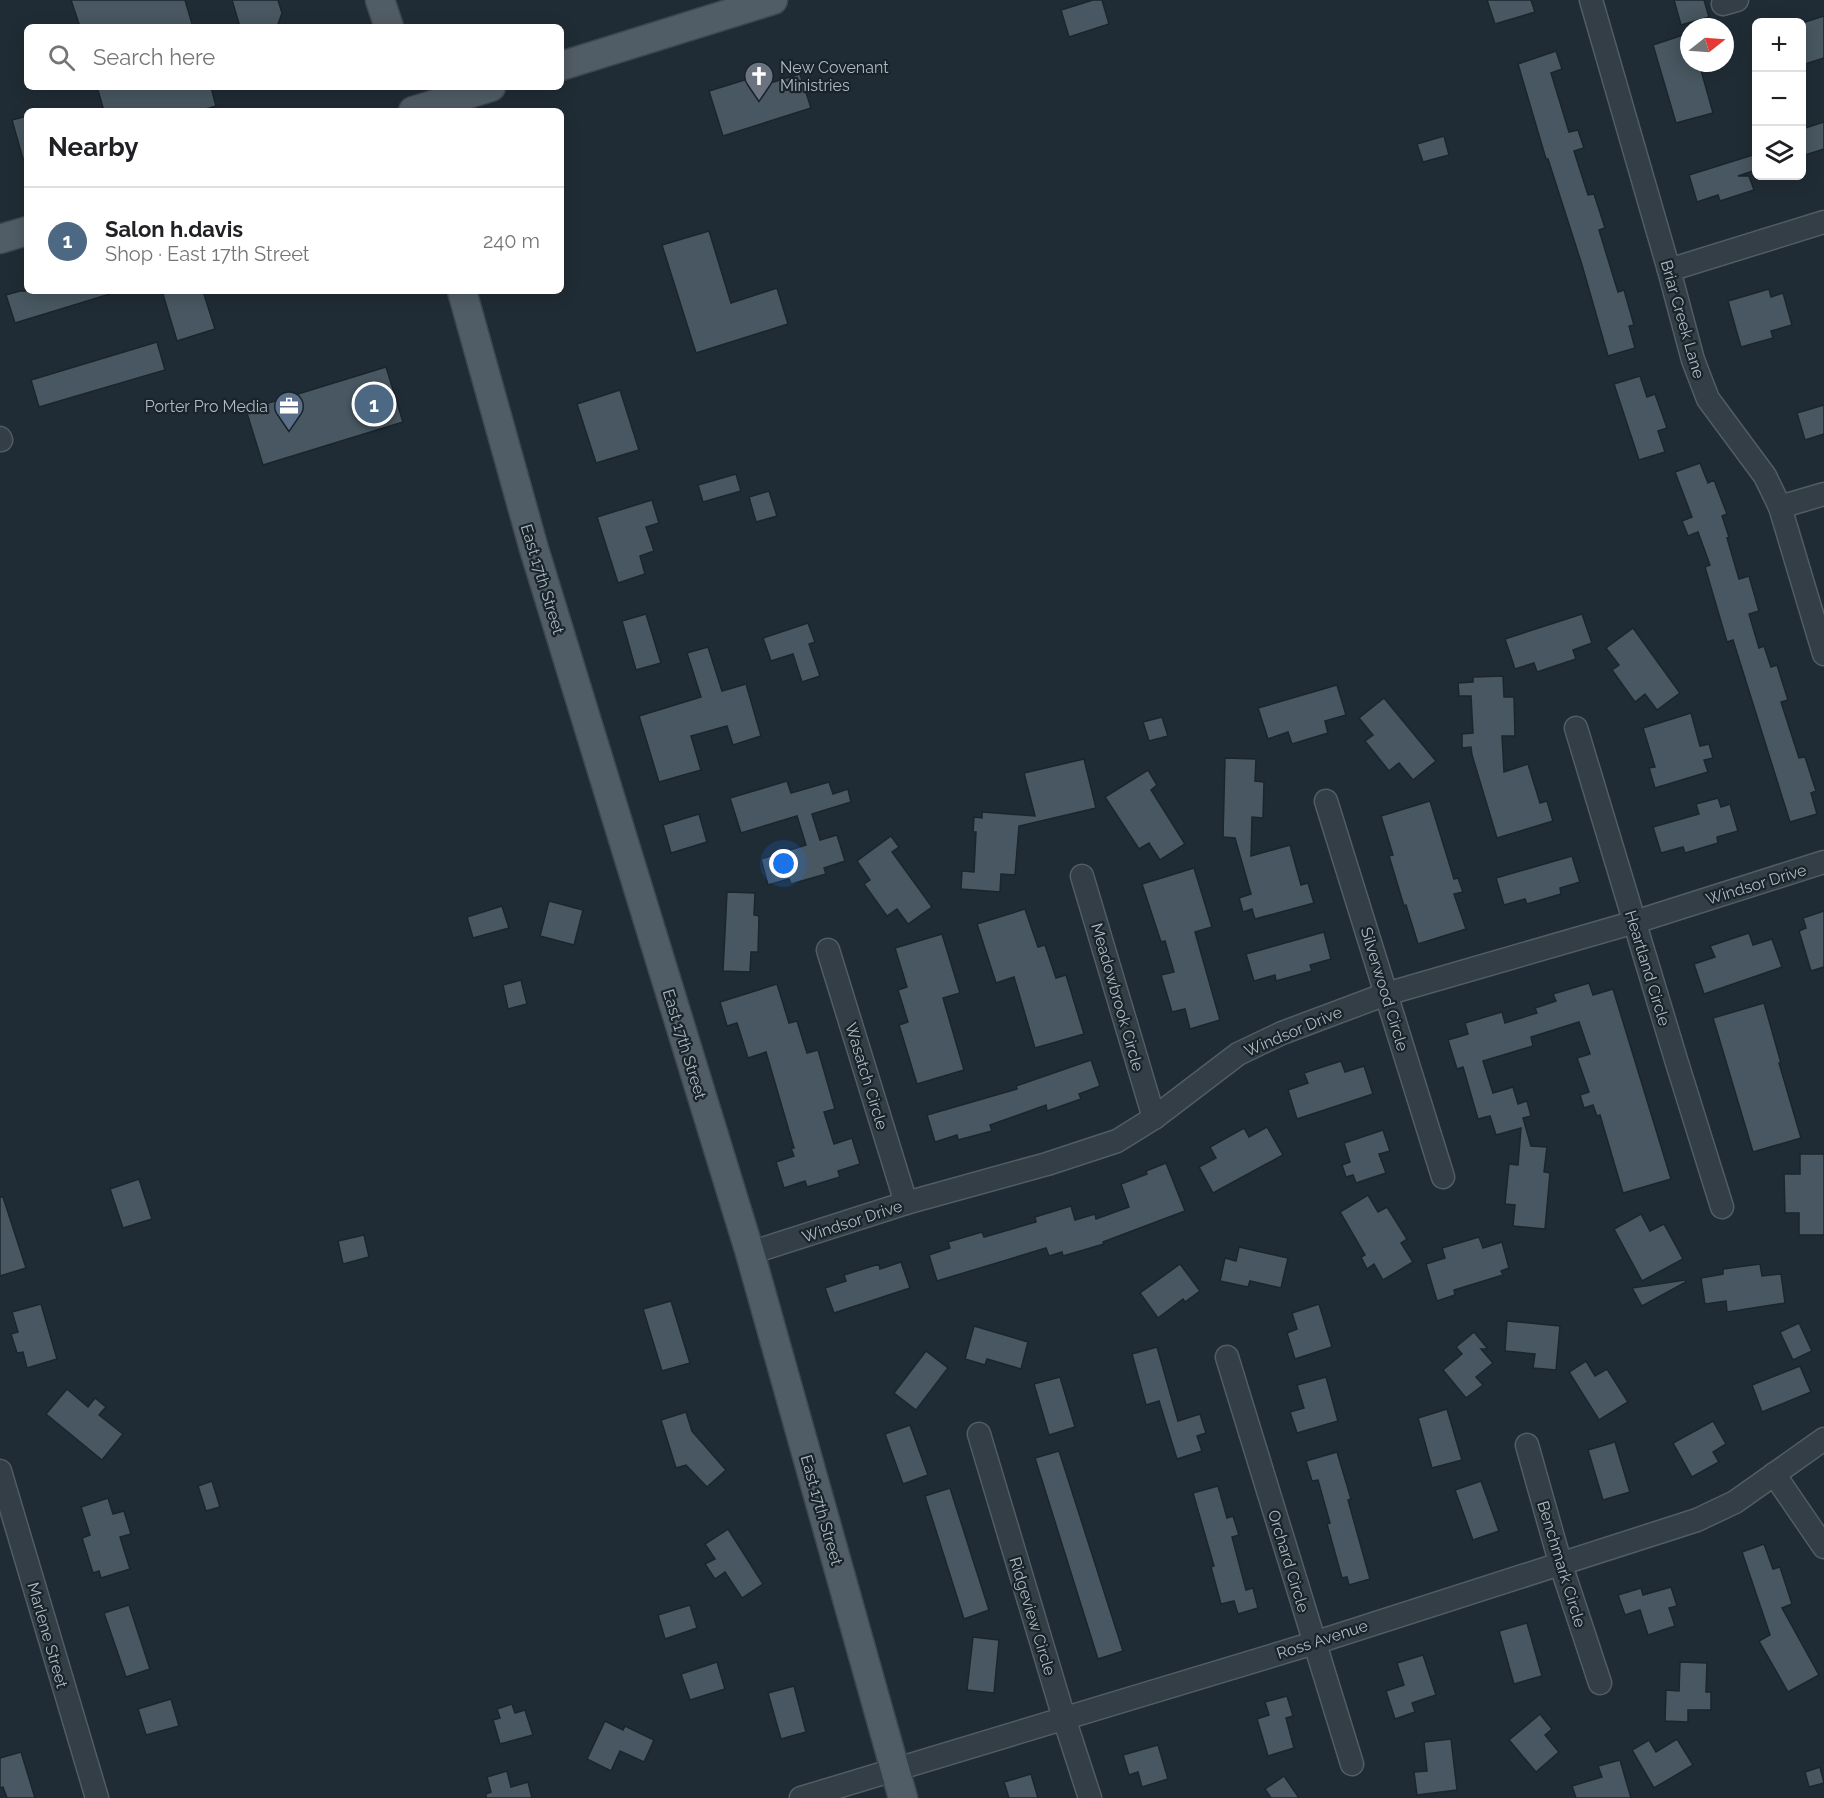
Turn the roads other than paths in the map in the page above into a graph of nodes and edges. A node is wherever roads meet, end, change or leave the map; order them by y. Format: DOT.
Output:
graph roads {
  1 [pos="380,0"];
  2 [pos="773,0"];
  3 [pos="1591,0"];
  4 [pos="388,24"];
  5 [pos="564,65"];
  6 [pos="408,90"];
  7 [pos="481,90"];
  8 [pos="413,108"];
  9 [pos="424,108"];
  10 [pos="1824,222"];
  11 [pos="24,232"];
  12 [pos="0,239"];
  13 [pos="1669,270"];
  14 [pos="463,294"];
  15 [pos="1824,494"];
  16 [pos="1780,507"];
  17 [pos="1824,654"];
  18 [pos="1576,728"];
  19 [pos="1326,801"];
  20 [pos="1824,862"];
  21 [pos="1082,876"];
  22 [pos="1635,922"];
  23 [pos="828,950"];
  24 [pos="1386,994"];
  25 [pos="1155,1118"];
  26 [pos="1443,1177"];
  27 [pos="906,1203"];
  28 [pos="1722,1207"];
  29 [pos="750,1253"];
  30 [pos="1227,1357"];
  31 [pos="979,1434"];
  32 [pos="1824,1438"];
  33 [pos="1527,1445"];
  34 [pos="0,1471"];
  35 [pos="1774,1474"];
  36 [pos="1824,1547"];
  37 [pos="1560,1562"];
  38 [pos="1314,1643"];
  39 [pos="1600,1683"];
  40 [pos="1064,1718"];
  41 [pos="1352,1764"];
  42 [pos="894,1770"];
  43 [pos="97,1798"];
  44 [pos="801,1798"];
  45 [pos="903,1798"];
  46 [pos="1090,1798"];
  1 -- 4 [label="main road"];
  2 -- 5 [label="main road"];
  3 -- 13 [label="street, Briar Creek Lane"];
  6 -- 8 [label="main road"];
  7 -- 9 [label="main road"];
  10 -- 13 [label="street"];
  11 -- 12 [label="main road"];
  13 -- 16 [label="street, Briar Creek Lane"];
  14 -- 29 [label="main road, East 17th Street"];
  15 -- 16 [label="street"];
  16 -- 17 [label="street, Briar Creek Lane"];
  18 -- 22 [label="street, Heartland Circle"];
  19 -- 24 [label="street, Silverwood Circle"];
  20 -- 22 [label="street, Windsor Drive"];
  21 -- 25 [label="street, Meadowbrook Circle"];
  22 -- 24 [label="street, Windsor Drive"];
  22 -- 28 [label="street, Heartland Circle"];
  23 -- 27 [label="street, Wasatch Circle"];
  24 -- 25 [label="street, Windsor Drive"];
  24 -- 26 [label="street, Silverwood Circle"];
  25 -- 27 [label="street, Windsor Drive"];
  27 -- 29 [label="street, Windsor Drive"];
  29 -- 42 [label="main road, East 17th Street"];
  30 -- 38 [label="street, Orchard Circle"];
  31 -- 40 [label="street, Ridgeview Circle"];
  32 -- 35 [label="street, Ross Avenue"];
  33 -- 37 [label="street, Benchmark Circle"];
  34 -- 43 [label="street, Marlene Street"];
  35 -- 36 [label="street"];
  35 -- 37 [label="street, Ross Avenue"];
  37 -- 38 [label="street, Ross Avenue"];
  37 -- 39 [label="street, Benchmark Circle"];
  38 -- 40 [label="street, Ross Avenue"];
  38 -- 41 [label="street, Orchard Circle"];
  40 -- 42 [label="street, Ross Avenue"];
  40 -- 46 [label="street, Ridgeview Circle"];
  42 -- 44 [label="street, Ross Avenue"];
  42 -- 45 [label="main road, East 17th Street"];
}
